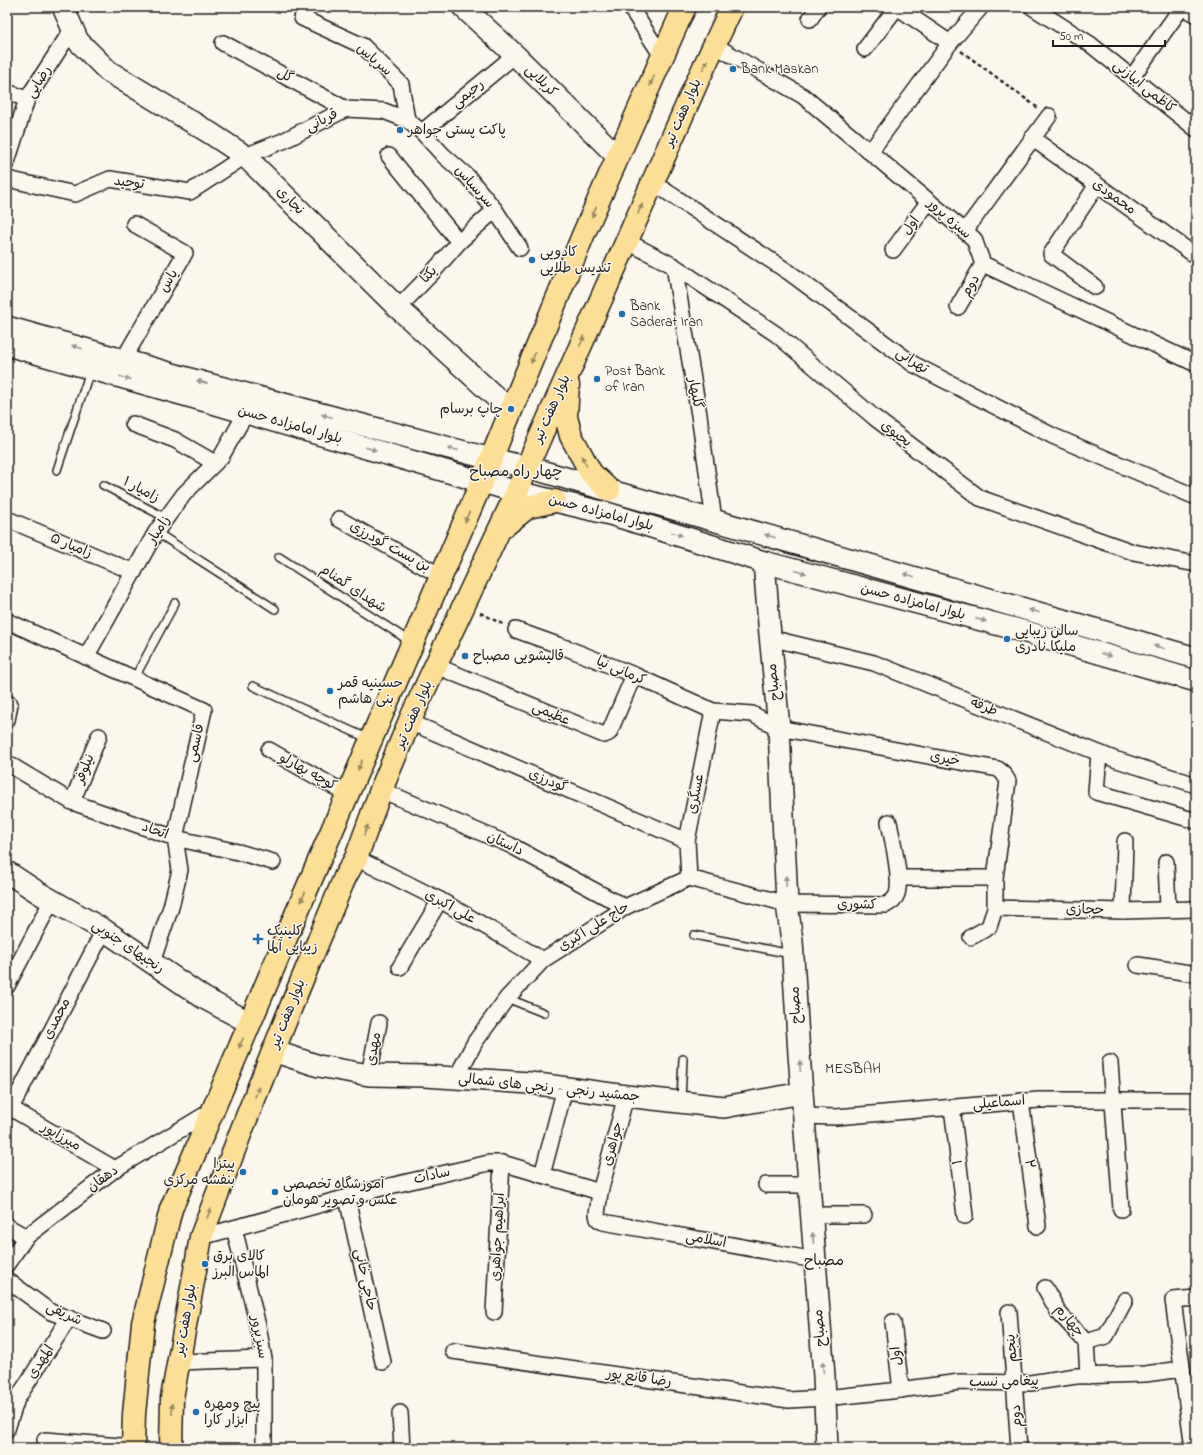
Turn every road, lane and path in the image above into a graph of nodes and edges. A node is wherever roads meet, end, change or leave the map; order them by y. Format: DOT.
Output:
graph roads {
  1 [pos="63,7"];
  2 [pos="308,7"];
  3 [pos="463,7"];
  4 [pos="630,7"];
  5 [pos="685,7"];
  6 [pos="732,7"];
  7 [pos="897,7"];
  8 [pos="981,7"];
  9 [pos="1032,7"];
  10 [pos="1182,7"];
  11 [pos="1196,15"];
  12 [pos="73,28"];
  13 [pos="223,43"];
  14 [pos="950,43"];
  15 [pos="714,45"];
  16 [pos="865,49"];
  17 [pos="515,56"];
  18 [pos="662,56"];
  19 [pos="1132,77"];
  20 [pos="7,92"];
  21 [pos="27,99"];
  22 [pos="346,109"];
  23 [pos="1049,116"];
  24 [pos="407,120"];
  25 [pos="1196,129"];
  26 [pos="422,132"];
  27 [pos="1032,138"];
  28 [pos="870,152"];
  29 [pos="245,156"];
  30 [pos="389,156"];
  31 [pos="618,157"];
  32 [pos="7,162"];
  33 [pos="7,179"];
  34 [pos="652,182"];
  35 [pos="1097,186"];
  36 [pos="929,201"];
  37 [pos="495,210"];
  38 [pos="134,224"];
  39 [pos="965,231"];
  40 [pos="626,241"];
  41 [pos="459,242"];
  42 [pos="520,248"];
  43 [pos="893,250"];
  44 [pos="1196,256"];
  45 [pos="983,264"];
  46 [pos="674,266"];
  47 [pos="1095,286"];
  48 [pos="958,307"];
  49 [pos="398,308"];
  50 [pos="7,327"];
  51 [pos="7,345"];
  52 [pos="51,349"];
  53 [pos="123,360"];
  54 [pos="1196,364"];
  55 [pos="571,367"];
  56 [pos="91,369"];
  57 [pos="510,411"];
  58 [pos="246,413"];
  59 [pos="133,424"];
  60 [pos="491,459"];
  61 [pos="215,463"];
  62 [pos="527,466"];
  63 [pos="56,470"];
  64 [pos="482,481"];
  65 [pos="103,485"];
  66 [pos="609,490"];
  67 [pos="517,492"];
  68 [pos="1196,497"];
  69 [pos="556,501"];
  70 [pos="166,518"];
  71 [pos="7,519"];
  72 [pos="339,519"];
  73 [pos="714,520"];
  74 [pos="499,530"];
  75 [pos="156,532"];
  76 [pos="279,557"];
  77 [pos="764,562"];
  78 [pos="1196,564"];
  79 [pos="134,572"];
  80 [pos="441,576"];
  81 [pos="175,603"];
  82 [pos="464,606"];
  83 [pos="275,609"];
  84 [pos="7,621"];
  85 [pos="516,630"];
  86 [pos="770,638"];
  87 [pos="412,643"];
  88 [pos="86,657"];
  89 [pos="1196,658"];
  90 [pos="436,666"];
  91 [pos="634,676"];
  92 [pos="134,678"];
  93 [pos="1196,681"];
  94 [pos="253,686"];
  95 [pos="8,704"];
  96 [pos="713,711"];
  97 [pos="7,720"];
  98 [pos="410,722"];
  99 [pos="779,728"];
  100 [pos="99,736"];
  101 [pos="371,740"];
  102 [pos="269,750"];
  103 [pos="1099,754"];
  104 [pos="7,763"];
  105 [pos="1196,785"];
  106 [pos="382,790"];
  107 [pos="347,794"];
  108 [pos="72,802"];
  109 [pos="1196,821"];
  110 [pos="889,822"];
  111 [pos="175,838"];
  112 [pos="687,841"];
  113 [pos="1125,841"];
  114 [pos="356,858"];
  115 [pos="273,862"];
  116 [pos="1166,862"];
  117 [pos="318,864"];
  118 [pos="7,872"];
  119 [pos="345,877"];
  120 [pos="689,878"];
  121 [pos="898,878"];
  122 [pos="995,878"];
  123 [pos="52,900"];
  124 [pos="440,900"];
  125 [pos="787,904"];
  126 [pos="625,907"];
  127 [pos="995,908"];
  128 [pos="1168,909"];
  129 [pos="1196,909"];
  130 [pos="1123,911"];
  131 [pos="291,926"];
  132 [pos="104,930"];
  133 [pos="694,936"];
  134 [pos="971,937"];
  135 [pos="319,939"];
  136 [pos="793,955"];
  137 [pos="543,960"];
  138 [pos="152,962"];
  139 [pos="1138,965"];
  140 [pos="400,967"];
  141 [pos="1196,974"];
  142 [pos="7,986"];
  143 [pos="507,998"];
  144 [pos="544,1013"];
  145 [pos="250,1023"];
  146 [pos="379,1023"];
  147 [pos="273,1051"];
  148 [pos="683,1059"];
  149 [pos="1110,1062"];
  150 [pos="369,1075"];
  151 [pos="456,1078"];
  152 [pos="565,1088"];
  153 [pos="802,1093"];
  154 [pos="626,1096"];
  155 [pos="1113,1100"];
  156 [pos="1196,1100"];
  157 [pos="1021,1101"];
  158 [pos="681,1102"];
  159 [pos="9,1107"];
  160 [pos="952,1107"];
  161 [pos="213,1110"];
  162 [pos="803,1116"];
  163 [pos="502,1163"];
  164 [pos="115,1169"];
  165 [pos="542,1175"];
  166 [pos="766,1185"];
  167 [pos="809,1185"];
  168 [pos="600,1192"];
  169 [pos="347,1198"];
  170 [pos="1121,1209"];
  171 [pos="811,1215"];
  172 [pos="864,1215"];
  173 [pos="965,1216"];
  174 [pos="598,1219"];
  175 [pos="7,1226"];
  176 [pos="1038,1226"];
  177 [pos="234,1228"];
  178 [pos="26,1236"];
  179 [pos="201,1237"];
  180 [pos="815,1260"];
  181 [pos="7,1264"];
  182 [pos="7,1280"];
  183 [pos="1045,1288"];
  184 [pos="1196,1298"];
  185 [pos="1126,1300"];
  186 [pos="494,1312"];
  187 [pos="1009,1312"];
  188 [pos="69,1318"];
  189 [pos="893,1322"];
  190 [pos="103,1331"];
  191 [pos="1086,1342"];
  192 [pos="453,1351"];
  193 [pos="264,1359"];
  194 [pos="179,1362"];
  195 [pos="383,1362"];
  196 [pos="1182,1369"];
  197 [pos="1088,1376"];
  198 [pos="1015,1383"];
  199 [pos="901,1390"];
  200 [pos="825,1398"];
  201 [pos="400,1413"];
  202 [pos="7,1429"];
  203 [pos="45,1440"];
  204 [pos="133,1447"];
  205 [pos="171,1448"];
  206 [pos="264,1448"];
  207 [pos="402,1448"];
  208 [pos="828,1448"];
  209 [pos="1019,1448"];
  210 [pos="1193,1448"];
  1 -- 12 [label="street, نجاری"];
  2 -- 24 [label="street, سرپاس"];
  3 -- 17 [label="street, کربلایی"];
  4 -- 18 [label="street"];
  5 -- 18 [label="main road"];
  6 -- 15 [label="main road, بلوار هفت تیر"];
  7 -- 14 [label="street"];
  7 -- 16 [label="street"];
  8 -- 14 [label="street"];
  9 -- 19 [label="street, کاظمی ابیازنی"];
  10 -- 11 [label="street"];
  10 -- 19 [label="street"];
  12 -- 21 [label="street, رضایی"];
  12 -- 29 [label="street, نجاری"];
  13 -- 22 [label="street, گل"];
  14 -- 23 [label="path"];
  14 -- 28 [label="street"];
  15 -- 28 [label="street, سبزه پرور"];
  34 -- 15 [label="main road, بلوار هفت تیر, one-way"];
  17 -- 26 [label="street, رحیمی"];
  17 -- 31 [label="street, کربلایی"];
  18 -- 31 [label="main road, one-way"];
  19 -- 25 [label="street, کاظمی ابیازنی"];
  20 -- 21 [label="street"];
  21 -- 32 [label="street, رضایی"];
  22 -- 24 [label="street, قربانی"];
  22 -- 29 [label="street, قربانی"];
  23 -- 27 [label="street"];
  24 -- 26 [label="street, قربانی"];
  26 -- 37 [label="street, سرسپاس"];
  27 -- 35 [label="street, محمودی"];
  27 -- 39 [label="street"];
  28 -- 36 [label="street, سبزه پرور"];
  29 -- 33 [label="street, توحید"];
  29 -- 49 [label="street, نجاری"];
  30 -- 41 [label="street"];
  31 -- 57 [label="main road, one-way"];
  40 -- 34 [label="main road, بلوار هفت تیر, one-way"];
  34 -- 68 [label="street, تهرانی"];
  35 -- 44 [label="street, محمودی"];
  35 -- 47 [label="street"];
  36 -- 39 [label="street, سبزه پرور"];
  36 -- 43 [label="street, اول"];
  37 -- 41 [label="street, یکتا"];
  37 -- 42 [label="street, سرسپاس"];
  38 -- 53 [label="street, یاس"];
  39 -- 45 [label="street, سبزه پرور"];
  40 -- 46 [label="street, یحیوی"];
  55 -- 40 [label="main road, بلوار هفت تیر, one-way"];
  41 -- 49 [label="street, یکتا"];
  45 -- 48 [label="street, دوم"];
  45 -- 54 [label="street"];
  46 -- 73 [label="street, گلبهار"];
  46 -- 78 [label="street, یحیوی"];
  49 -- 57 [label="street, نجاری"];
  50 -- 52 [label="street, بلوار امامزاده حسن"];
  51 -- 52 [label="street, بلوار امامزاده حسن"];
  53 -- 52 [label="street, بلوار امامزاده حسن, one-way"];
  52 -- 56 [label="street, بلوار امامزاده حسن"];
  60 -- 53 [label="street, بلوار امامزاده حسن, one-way"];
  55 -- 62 [label="main road, بلوار هفت تیر"];
  66 -- 55 [label="main road, one-way"];
  56 -- 58 [label="street, بلوار امامزاده حسن, one-way"];
  56 -- 63 [label="lane"];
  57 -- 60 [label="main road"];
  58 -- 61 [label="street, زامیار"];
  58 -- 64 [label="street, بلوار امامزاده حسن, one-way"];
  59 -- 61 [label="street"];
  60 -- 62 [label="street, بلوار امامزاده حسن"];
  60 -- 64 [label="main road"];
  61 -- 70 [label="street, زامیار"];
  62 -- 66 [label="street, بلوار امامزاده حسن"];
  62 -- 67 [label="main road, بلوار هفت تیر"];
  64 -- 67 [label="street, بلوار امامزاده حسن"];
  64 -- 80 [label="main road, one-way"];
  65 -- 70 [label="lane, زامیار ۱"];
  66 -- 73 [label="street, بلوار امامزاده حسن"];
  67 -- 69 [label="street, بلوار امامزاده حسن"];
  67 -- 74 [label="main road, بلوار هفت تیر"];
  69 -- 74 [label="main road"];
  69 -- 77 [label="street, بلوار امامزاده حسن, one-way"];
  70 -- 75 [label="street, زامیار"];
  71 -- 79 [label="street, زامیار ۵"];
  72 -- 80 [label="street, بن بست گودرزی"];
  89 -- 73 [label="street, بلوار امامزاده حسن, one-way"];
  74 -- 82 [label="main road, بلوار هفت تیر"];
  75 -- 79 [label="street, زامیار"];
  75 -- 83 [label="lane"];
  76 -- 87 [label="lane, شهدای گمنام"];
  77 -- 86 [label="street, مصباح"];
  77 -- 93 [label="street, بلوار امامزاده حسن, one-way"];
  79 -- 88 [label="street, زامیار"];
  80 -- 87 [label="main road"];
  81 -- 92 [label="lane"];
  82 -- 85 [label="path"];
  82 -- 90 [label="main road, بلوار هفت تیر"];
  84 -- 88 [label="street, قاسمی"];
  85 -- 91 [label="street, کرمانی نیا"];
  86 -- 99 [label="street, مصباح"];
  86 -- 103 [label="street, طرفه"];
  87 -- 101 [label="main road"];
  88 -- 92 [label="street, قاسمی"];
  90 -- 91 [label="street, عظیمی"];
  90 -- 98 [label="main road, بلوار هفت تیر"];
  91 -- 96 [label="street, کرمانی نیا"];
  92 -- 111 [label="street, قاسمی"];
  94 -- 101 [label="lane"];
  95 -- 97 [label="street"];
  96 -- 99 [label="street, کرمانی نیا"];
  96 -- 112 [label="street, عسگری"];
  98 -- 106 [label="main road, بلوار هفت تیر"];
  98 -- 112 [label="street, گودرزی"];
  99 -- 122 [label="street, خیری"];
  125 -- 99 [label="street, مصباح, one-way"];
  100 -- 108 [label="street, نیلوفر"];
  101 -- 107 [label="main road, one-way"];
  102 -- 107 [label="street, کوچه بهارلو"];
  103 -- 105 [label="street, طرفه"];
  103 -- 109 [label="street"];
  104 -- 108 [label="street, اتحاد"];
  114 -- 106 [label="main road, بلوار هفت تیر, one-way"];
  106 -- 126 [label="street, داستان"];
  107 -- 117 [label="main road"];
  108 -- 111 [label="street, اتحاد"];
  110 -- 121 [label="street, کشوری"];
  111 -- 115 [label="street, اتحاد"];
  111 -- 138 [label="street, قاسمی"];
  112 -- 120 [label="street, عسگری"];
  113 -- 130 [label="street"];
  114 -- 119 [label="main road, بلوار هفت تیر"];
  114 -- 124 [label="street, علی اکبری"];
  116 -- 128 [label="street"];
  117 -- 119 [label="main road"];
  117 -- 131 [label="main road, one-way"];
  118 -- 123 [label="street, رنجیهای جنوبی"];
  119 -- 135 [label="main road, بلوار هفت تیر"];
  120 -- 125 [label="street"];
  120 -- 126 [label="street, حاج علی اکبری"];
  121 -- 122 [label="street"];
  121 -- 125 [label="street, کشوری"];
  122 -- 127 [label="street, خیری"];
  123 -- 132 [label="street, رنجیهای جنوبی"];
  123 -- 142 [label="street"];
  124 -- 137 [label="street, علی اکبری"];
  124 -- 140 [label="street"];
  125 -- 136 [label="street, مصباح"];
  126 -- 137 [label="street, حاج علی اکبری"];
  127 -- 130 [label="street, حجازی"];
  127 -- 134 [label="street"];
  128 -- 129 [label="street, حجازی"];
  128 -- 130 [label="street, حجازی"];
  131 -- 135 [label="main road"];
  131 -- 145 [label="main road"];
  132 -- 138 [label="street, رنجیهای جنوبی"];
  132 -- 159 [label="street, محمدی"];
  133 -- 136 [label="lane"];
  135 -- 147 [label="main road, بلوار هفت تیر"];
  153 -- 136 [label="street, مصباح, one-way"];
  137 -- 143 [label="street, حاج علی اکبری"];
  138 -- 145 [label="street, رنجیهای جنوبی"];
  139 -- 141 [label="street"];
  143 -- 144 [label="lane"];
  143 -- 151 [label="street, حاج علی اکبری"];
  145 -- 161 [label="main road, one-way"];
  146 -- 150 [label="street, مهدی"];
  147 -- 150 [label="street, جمشید رنجی - رنجی های شمالی"];
  179 -- 147 [label="main road, بلوار هفت تیر, one-way"];
  148 -- 158 [label="lane"];
  149 -- 155 [label="street"];
  150 -- 151 [label="street, جمشید رنجی - رنجی های شمالی"];
  151 -- 152 [label="street, جمشید رنجی - رنجی های شمالی"];
  152 -- 154 [label="street, جمشید رنجی - رنجی های شمالی"];
  152 -- 165 [label="street"];
  153 -- 158 [label="street, جمشید رنجی - رنجی های شمالی"];
  153 -- 162 [label="street, مصباح"];
  154 -- 158 [label="street, جمشید رنجی - رنجی های شمالی"];
  154 -- 168 [label="street, جواهری"];
  155 -- 156 [label="street, اسماعیلی"];
  155 -- 157 [label="street, اسماعیلی"];
  155 -- 170 [label="street"];
  157 -- 160 [label="street, اسماعیلی"];
  157 -- 176 [label="street, ۲"];
  159 -- 164 [label="street, میرزاپور"];
  160 -- 162 [label="street, اسماعیلی"];
  160 -- 173 [label="street, ۱"];
  161 -- 164 [label="street, دهقان"];
  161 -- 204 [label="main road"];
  162 -- 167 [label="street, مصباح"];
  163 -- 165 [label="street"];
  163 -- 169 [label="street, سادات"];
  163 -- 186 [label="street, ابراهیم جواهری"];
  164 -- 178 [label="street, دهقان"];
  165 -- 168 [label="street"];
  166 -- 167 [label="street"];
  167 -- 171 [label="street, مصباح"];
  168 -- 174 [label="street, جواهری"];
  169 -- 177 [label="street, سادات"];
  169 -- 195 [label="street, حاجی خانی"];
  171 -- 172 [label="street"];
  180 -- 171 [label="street, مصباح, one-way"];
  174 -- 180 [label="street, اسلامی"];
  175 -- 178 [label="street"];
  177 -- 179 [label="street, سادات"];
  177 -- 193 [label="street, سبزپرور"];
  178 -- 181 [label="street, دهقان"];
  179 -- 194 [label="main road, بلوار هفت تیر"];
  200 -- 180 [label="street, مصباح, one-way"];
  182 -- 188 [label="street, شریفی"];
  183 -- 191 [label="street, چهارم"];
  184 -- 196 [label="street"];
  185 -- 191 [label="street, چهارم"];
  187 -- 198 [label="street, پنجم"];
  188 -- 190 [label="street, شریفی"];
  188 -- 202 [label="street, المهدی"];
  189 -- 199 [label="street, اول"];
  191 -- 197 [label="street"];
  192 -- 200 [label="street, رضا قانع پور"];
  193 -- 194 [label="street"];
  193 -- 206 [label="street, سبزپرور"];
  205 -- 194 [label="main road, بلوار هفت تیر, one-way"];
  196 -- 197 [label="street, پیغامی نسب"];
  196 -- 210 [label="street"];
  197 -- 198 [label="street, پیغامی نسب"];
  198 -- 199 [label="street, پیغامی نسب"];
  198 -- 209 [label="street, دوم"];
  199 -- 200 [label="street, پیغامی نسب"];
  200 -- 208 [label="street, مصباح"];
  201 -- 207 [label="street"];
  203 -- 204 [label="street"];
}
